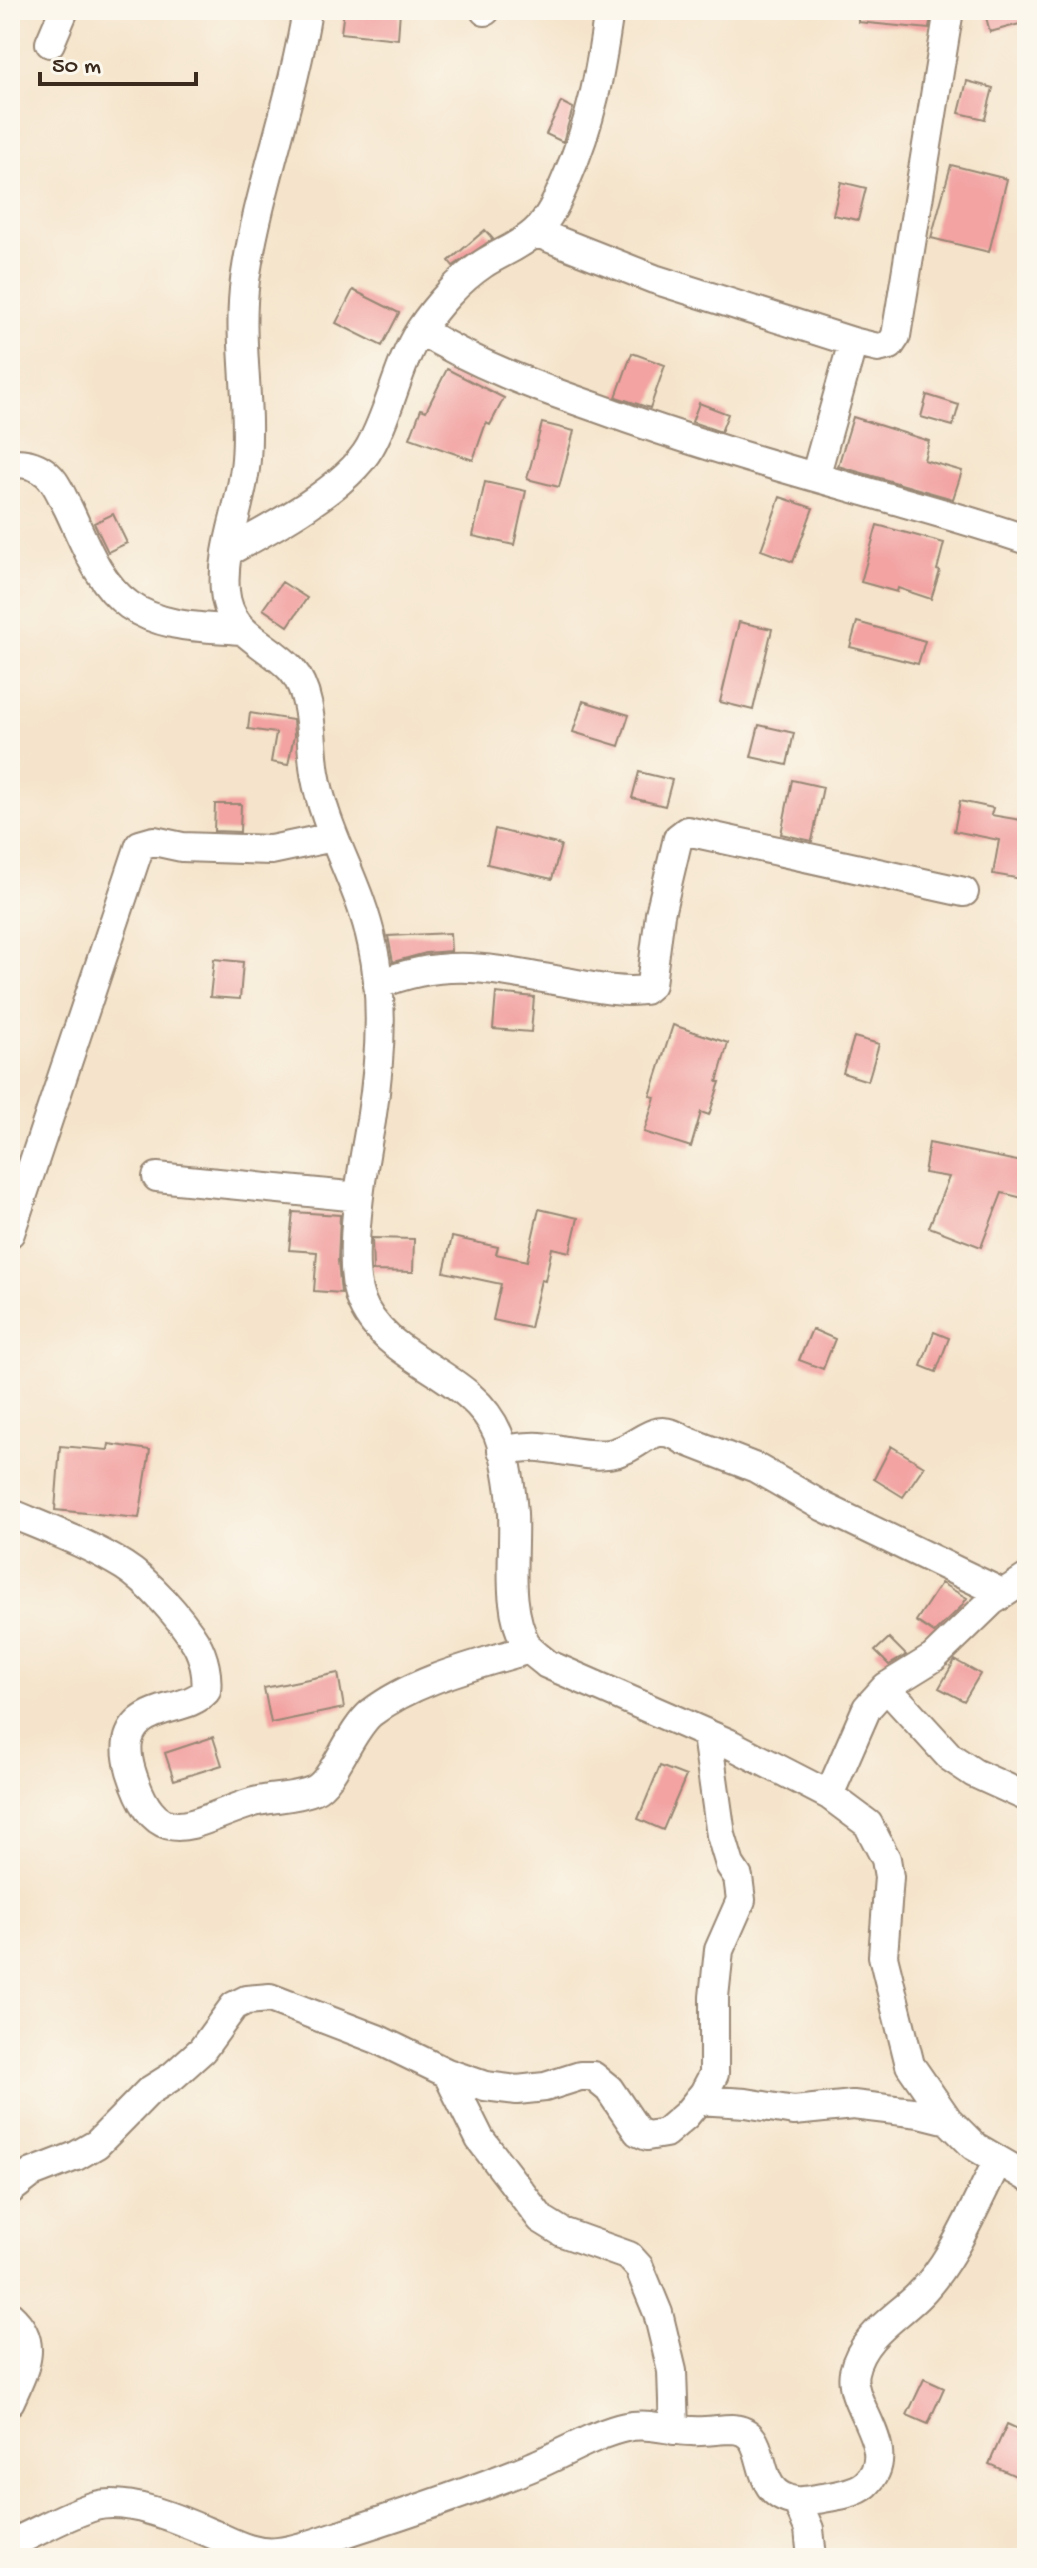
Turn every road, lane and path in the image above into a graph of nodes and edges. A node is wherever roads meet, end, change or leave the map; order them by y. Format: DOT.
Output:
graph roads {
  1 [pos="64,10"];
  2 [pos="307,10"];
  3 [pos="609,10"];
  4 [pos="949,10"];
  5 [pos="50,43"];
  6 [pos="535,232"];
  7 [pos="420,330"];
  8 [pos="853,342"];
  9 [pos="10,463"];
  10 [pos="815,477"];
  11 [pos="1027,540"];
  12 [pos="229,551"];
  13 [pos="241,630"];
  14 [pos="333,837"];
  15 [pos="964,892"];
  16 [pos="378,985"];
  17 [pos="157,1177"];
  18 [pos="359,1197"];
  19 [pos="10,1233"];
  20 [pos="502,1450"];
  21 [pos="10,1513"];
  22 [pos="1027,1578"];
  23 [pos="1002,1593"];
  24 [pos="529,1649"];
  25 [pos="886,1687"];
  26 [pos="707,1735"];
  27 [pos="829,1795"];
  28 [pos="1027,1797"];
  29 [pos="447,2073"];
  30 [pos="698,2100"];
  31 [pos="948,2120"];
  32 [pos="998,2161"];
  33 [pos="1027,2177"];
  34 [pos="10,2190"];
  35 [pos="10,2316"];
  36 [pos="10,2401"];
  37 [pos="674,2430"];
  38 [pos="797,2501"];
  39 [pos="10,2544"];
  40 [pos="812,2558"];
  1 -- 5 [label="street"];
  2 -- 12 [label="street"];
  3 -- 6 [label="street"];
  4 -- 8 [label="street"];
  6 -- 7 [label="street"];
  6 -- 8 [label="street"];
  7 -- 10 [label="street"];
  7 -- 12 [label="street"];
  8 -- 10 [label="street"];
  9 -- 13 [label="street"];
  10 -- 11 [label="street"];
  12 -- 13 [label="street"];
  13 -- 14 [label="street"];
  14 -- 16 [label="street"];
  14 -- 19 [label="street"];
  15 -- 16 [label="street"];
  16 -- 18 [label="street"];
  17 -- 18 [label="street"];
  18 -- 20 [label="street"];
  20 -- 23 [label="street"];
  20 -- 24 [label="street"];
  21 -- 24 [label="street"];
  22 -- 23 [label="street"];
  23 -- 25 [label="street"];
  24 -- 26 [label="street"];
  25 -- 27 [label="street"];
  25 -- 28 [label="street"];
  26 -- 27 [label="street"];
  26 -- 30 [label="street"];
  27 -- 31 [label="street"];
  29 -- 30 [label="street"];
  29 -- 34 [label="street"];
  29 -- 37 [label="street"];
  30 -- 31 [label="street"];
  31 -- 32 [label="street"];
  32 -- 33 [label="street"];
  32 -- 38 [label="street"];
  35 -- 36 [label="street"];
  37 -- 38 [label="street"];
  37 -- 39 [label="street"];
  38 -- 40 [label="street"];
}
